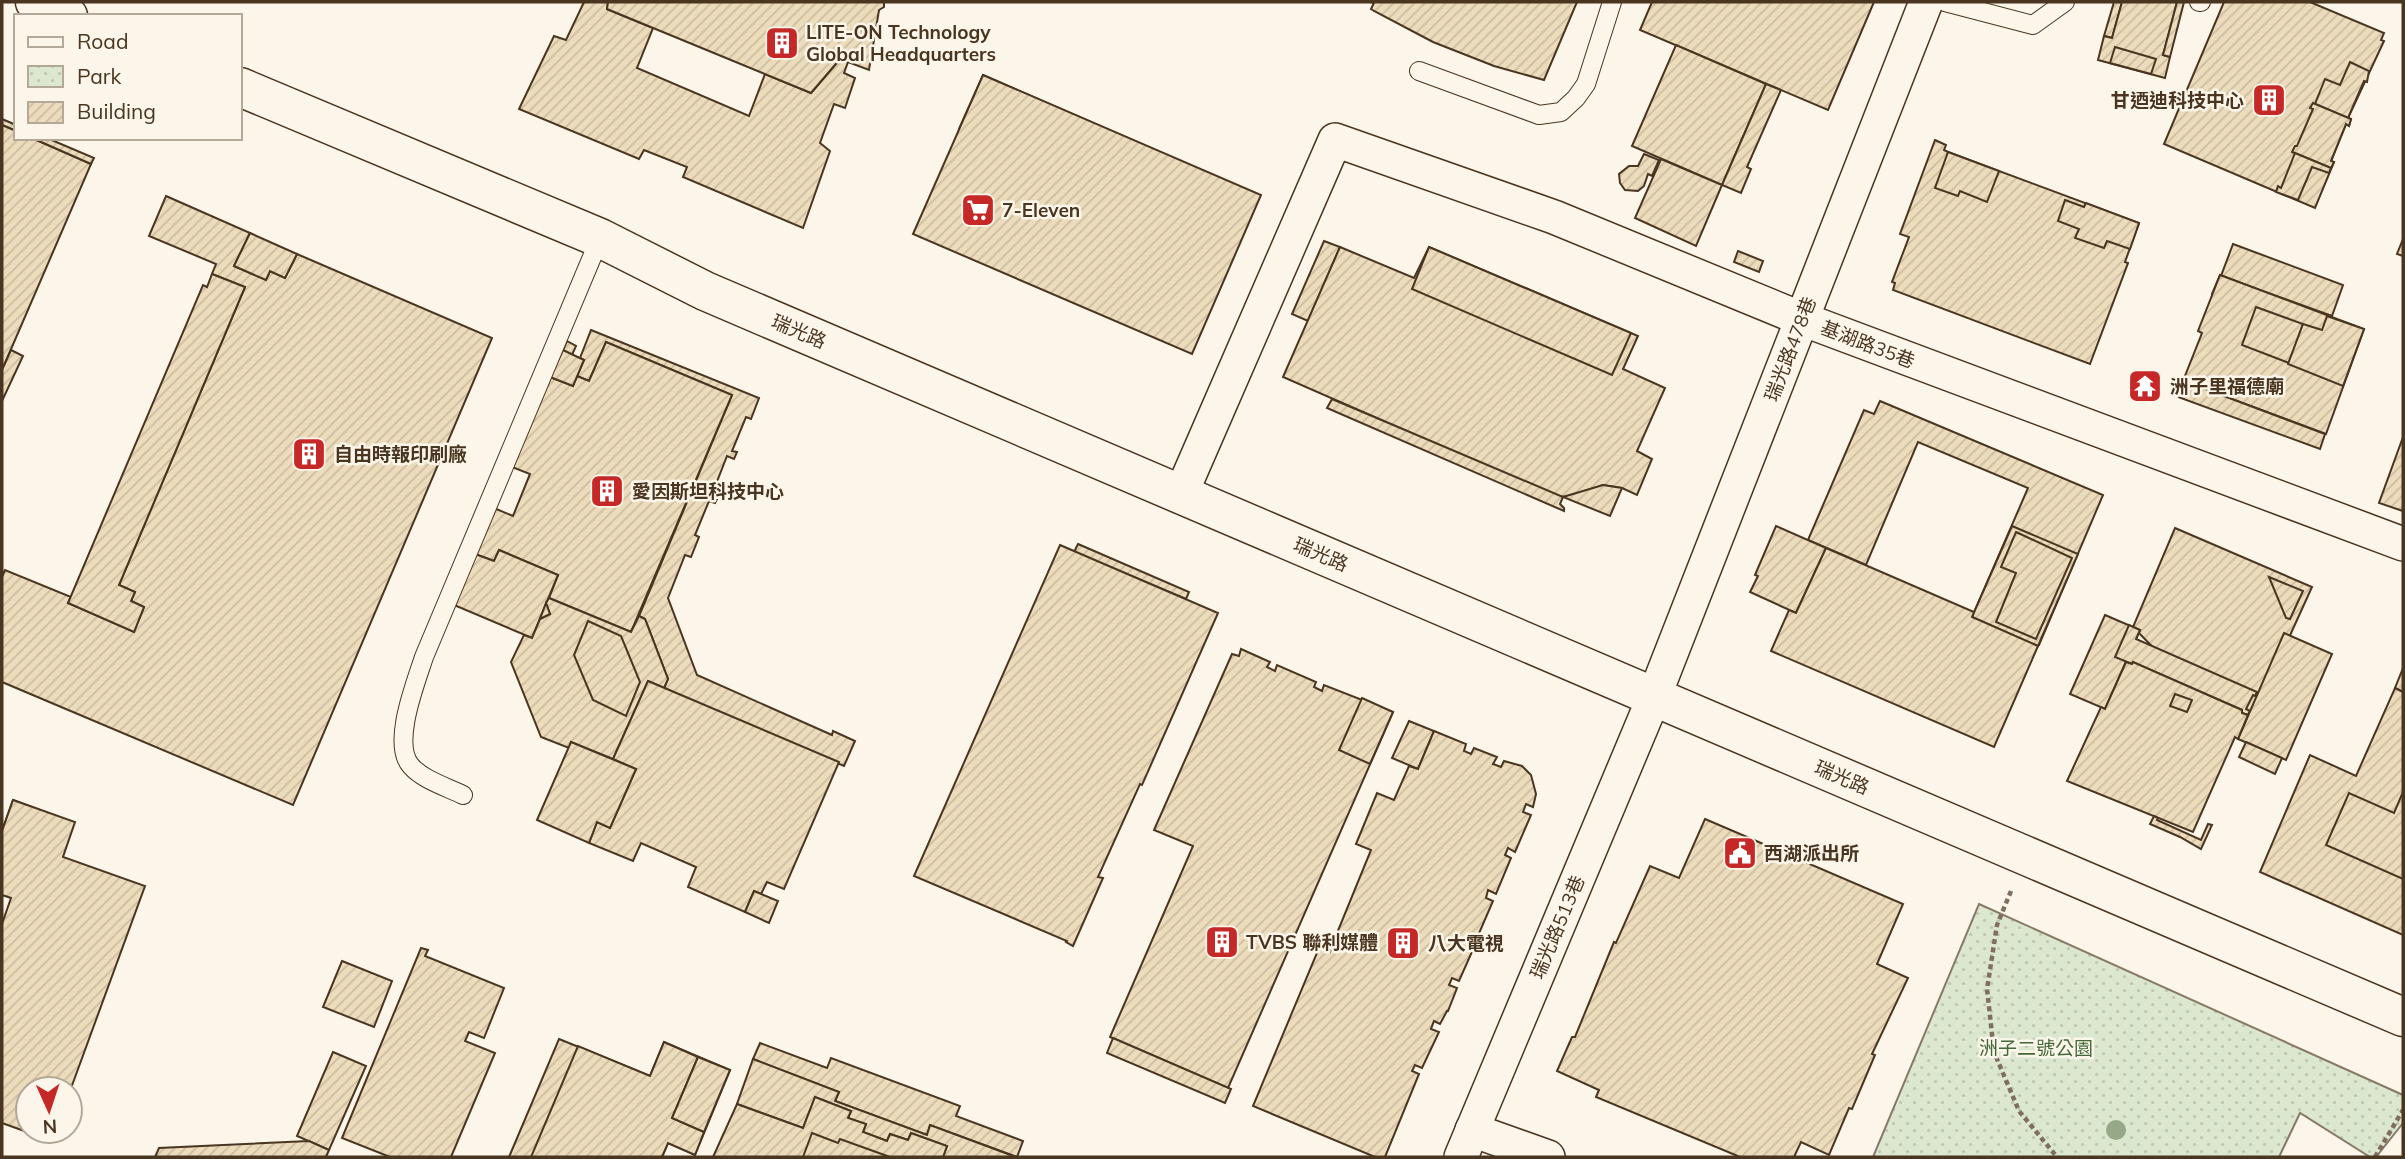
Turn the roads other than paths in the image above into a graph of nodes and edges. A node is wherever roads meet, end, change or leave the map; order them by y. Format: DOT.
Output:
graph roads {
  1 [pos="35,2"];
  2 [pos="1612,2"];
  3 [pos="1926,2"];
  4 [pos="1945,2"];
  5 [pos="2065,2"];
  6 [pos="63,14"];
  7 [pos="1419,71"];
  8 [pos="242,89"];
  9 [pos="600,238"];
  10 [pos="1802,319"];
  11 [pos="1181,494"];
  12 [pos="2403,544"];
  13 [pos="1654,697"];
  14 [pos="463,794"];
  15 [pos="2403,1017"];
  16 [pos="1466,1144"];
  17 [pos="1548,1157"];
  1 -- 6 [label="street"];
  2 -- 7 [label="lane"];
  3 -- 10 [label="street, 瑞光路478巷"];
  4 -- 5 [label="lane"];
  8 -- 9 [label="street, 瑞光路"];
  9 -- 11 [label="street, 瑞光路"];
  9 -- 14 [label="lane"];
  10 -- 11 [label="street, 基湖路35巷"];
  10 -- 12 [label="street, 基湖路35巷"];
  10 -- 13 [label="street, 瑞光路478巷"];
  11 -- 13 [label="street, 瑞光路"];
  13 -- 15 [label="street, 瑞光路"];
  13 -- 16 [label="street, 瑞光路513巷"];
  16 -- 17 [label="street"];
}
